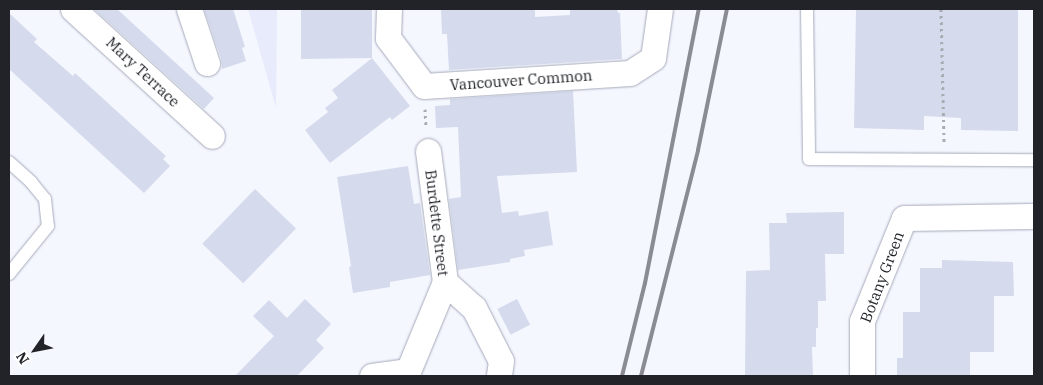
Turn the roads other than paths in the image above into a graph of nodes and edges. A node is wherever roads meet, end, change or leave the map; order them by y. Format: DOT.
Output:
graph roads {
  1 [pos="73,9"];
  2 [pos="189,9"];
  3 [pos="389,9"];
  4 [pos="660,9"];
  5 [pos="807,9"];
  6 [pos="207,63"];
  7 [pos="212,136"];
  8 [pos="428,151"];
  9 [pos="1034,160"];
  10 [pos="9,162"];
  11 [pos="1034,216"];
  12 [pos="9,274"];
  13 [pos="445,282"];
  14 [pos="406,374"];
  15 [pos="372,376"];
  16 [pos="499,376"];
  17 [pos="862,376"];
  1 -- 7 [label="street, Mary Terrace"];
  2 -- 6 [label="street"];
  3 -- 4 [label="street, Vancouver Common"];
  5 -- 9 [label="lane"];
  8 -- 13 [label="street, Burdette Street"];
  10 -- 12 [label="lane"];
  11 -- 17 [label="street, Botany Green"];
  13 -- 14 [label="street, Burdette Street"];
  13 -- 16 [label="street"];
  14 -- 15 [label="street, Burdette Street"];
}
